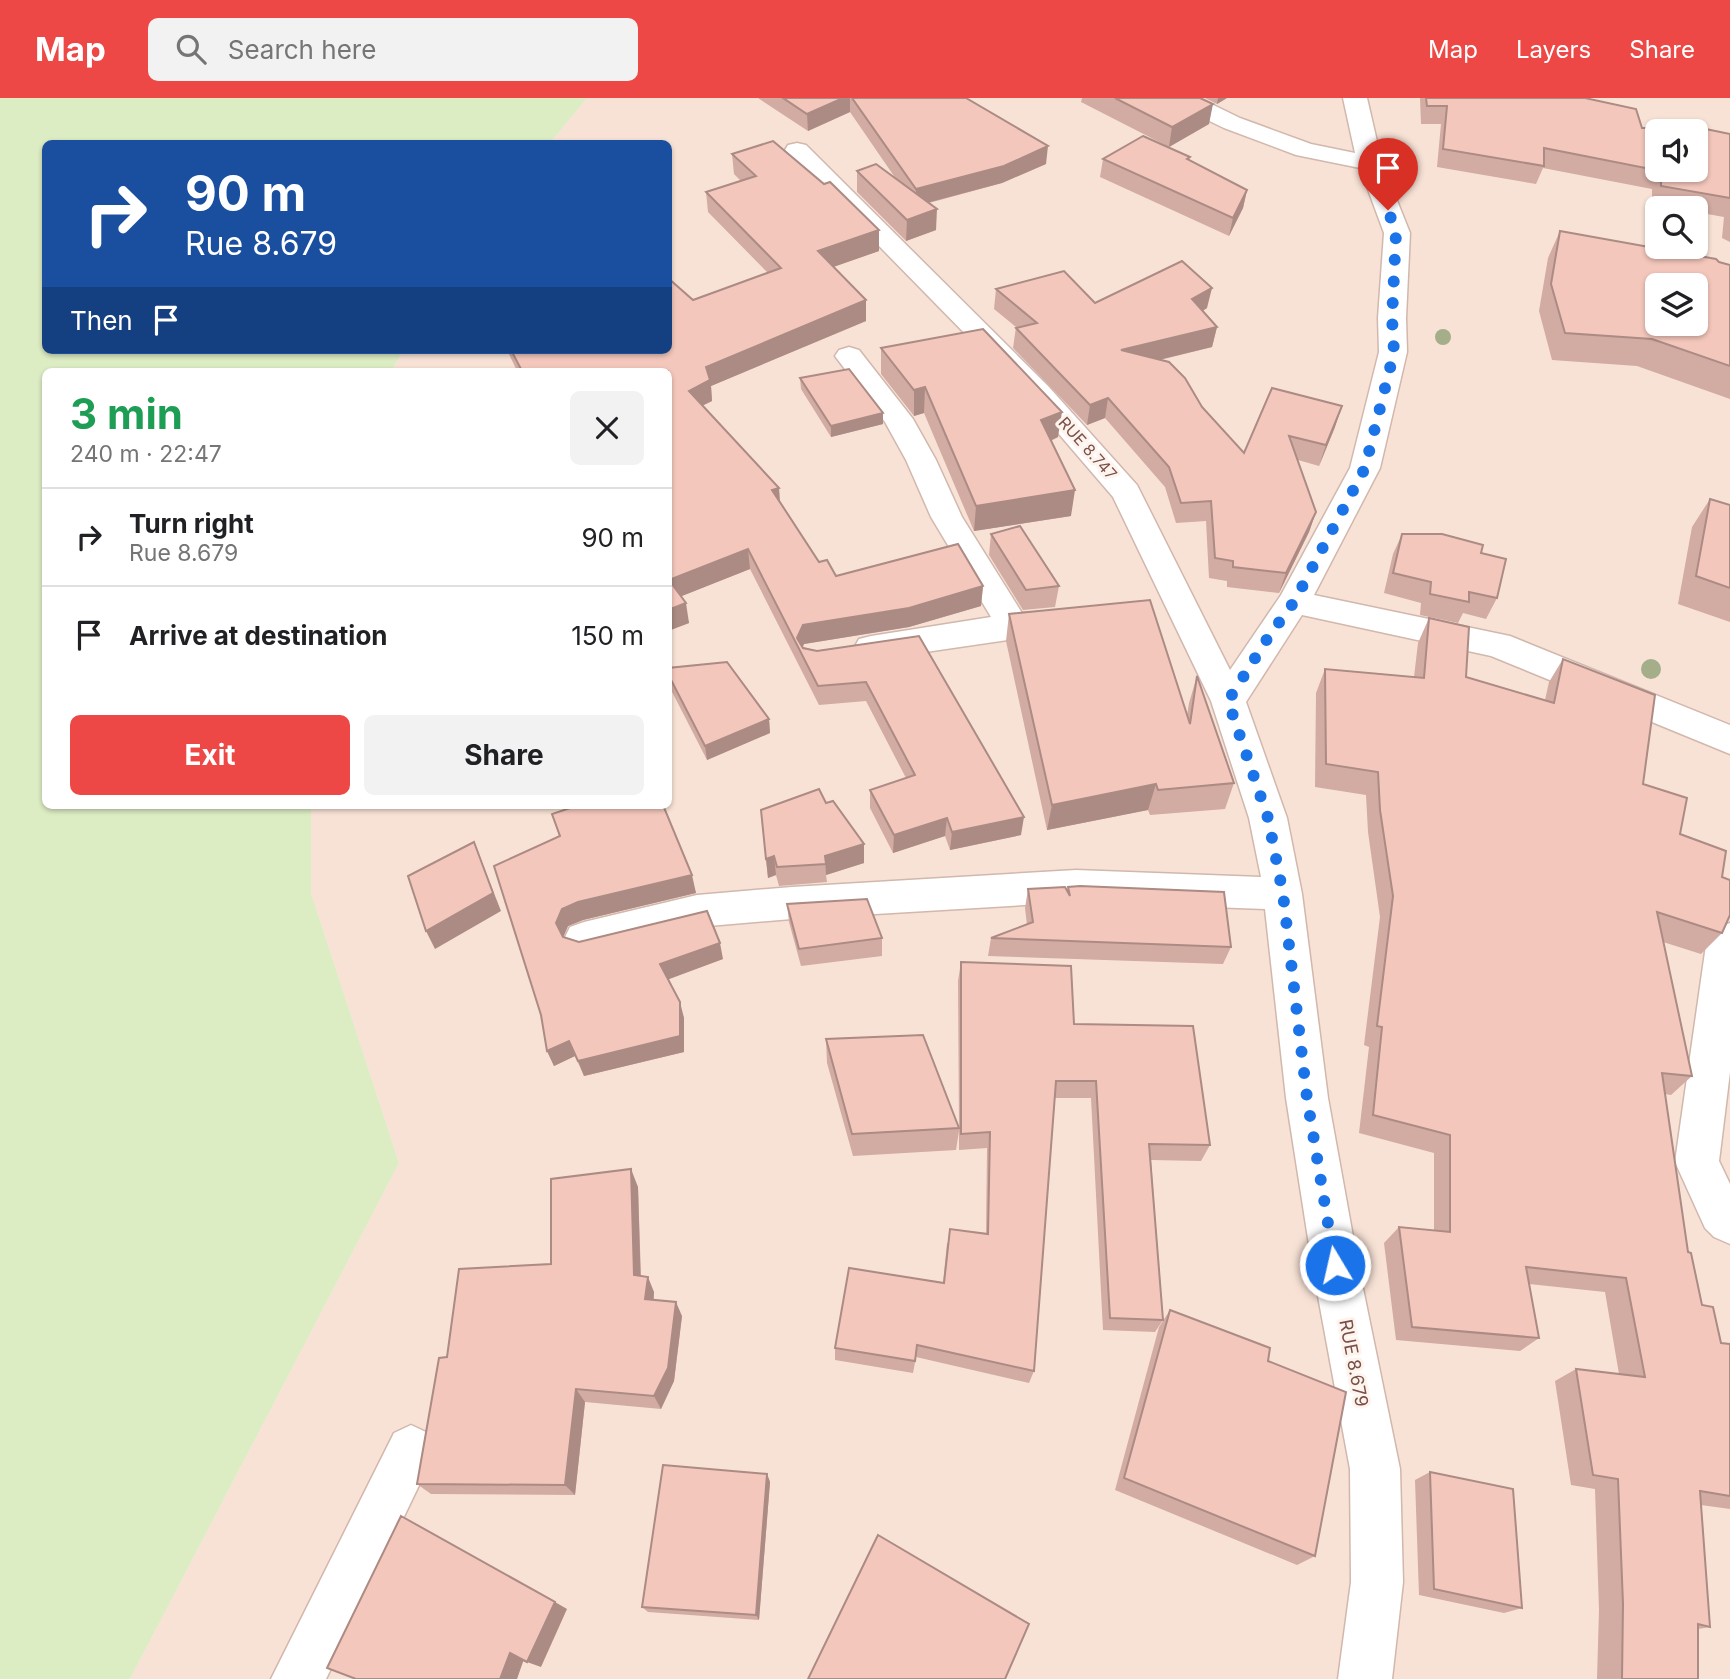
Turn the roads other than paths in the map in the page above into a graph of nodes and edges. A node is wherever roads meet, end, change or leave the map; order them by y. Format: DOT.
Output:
graph roads {
  1 [pos="1180,98"];
  2 [pos="1355,98"];
  3 [pos="797,150"];
  4 [pos="1370,163"];
  5 [pos="849,356"];
  6 [pos="1294,602"];
  7 [pos="1090,619"];
  8 [pos="1011,626"];
  9 [pos="845,652"];
  10 [pos="1228,701"];
  11 [pos="1730,740"];
  12 [pos="1283,894"];
  13 [pos="584,939"];
  14 [pos="1730,940"];
  15 [pos="1730,1222"];
  16 [pos="411,1450"];
  17 [pos="298,1679"];
  18 [pos="1365,1679"];
  1 -- 4 [label="street"];
  2 -- 4 [label="street"];
  3 -- 10 [label="street, RUE 8.747"];
  4 -- 6 [label="street"];
  5 -- 8 [label="street"];
  6 -- 10 [label="street"];
  6 -- 11 [label="street"];
  7 -- 8 [label="street"];
  8 -- 9 [label="street"];
  10 -- 12 [label="street, RUE 8.679"];
  12 -- 13 [label="street"];
  12 -- 18 [label="street, RUE 8.679"];
  14 -- 15 [label="street"];
  16 -- 17 [label="street"];
}
